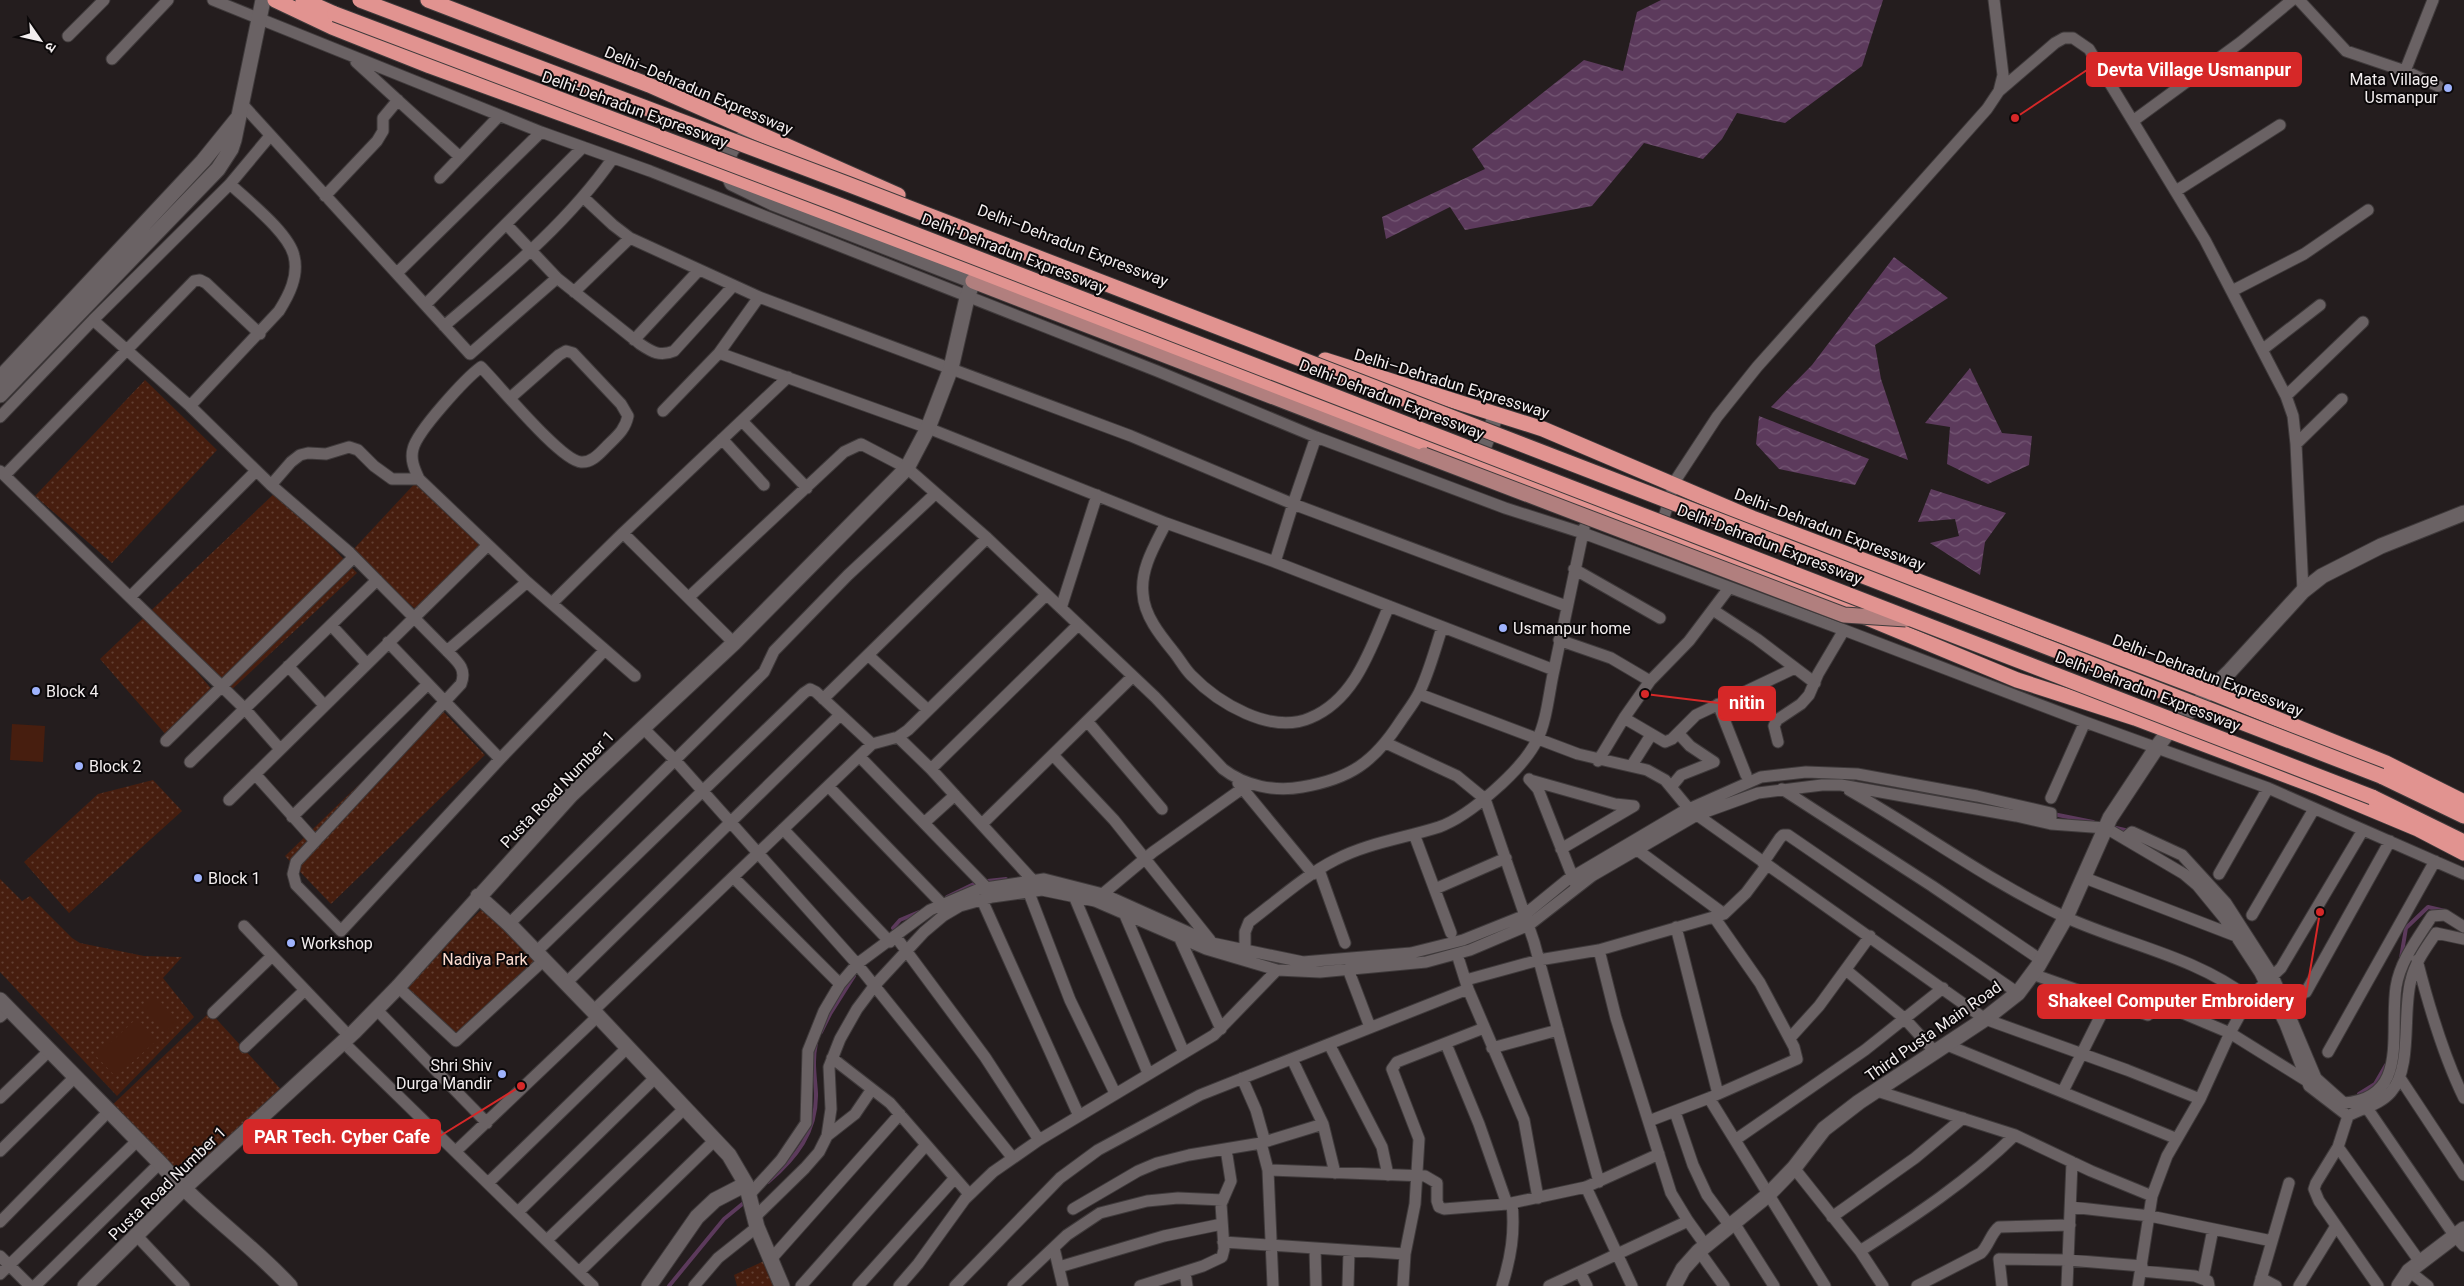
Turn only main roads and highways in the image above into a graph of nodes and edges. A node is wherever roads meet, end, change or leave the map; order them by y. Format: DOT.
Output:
graph roads {
  1 [pos="275,0"];
  2 [pos="303,0"];
  3 [pos="360,0"];
  4 [pos="428,0"];
  5 [pos="975,275"];
  6 [pos="1918,620"];
  7 [pos="2464,802"];
  8 [pos="2464,816"];
  9 [pos="2464,842"];
  10 [pos="2464,853"];
  1 -- 5 [label="highway"];
  2 -- 6 [label="highway, Delhi-Dehradun Expressway, bridge"];
  3 -- 8 [label="highway, Delhi-Dehradun Expressway, bridge"];
  4 -- 7 [label="highway, Delhi–Dehradun Expressway"];
  5 -- 6 [label="main road, bridge"];
  5 -- 10 [label="highway"];
  6 -- 9 [label="highway, Delhi-Dehradun Expressway, bridge"];
}
